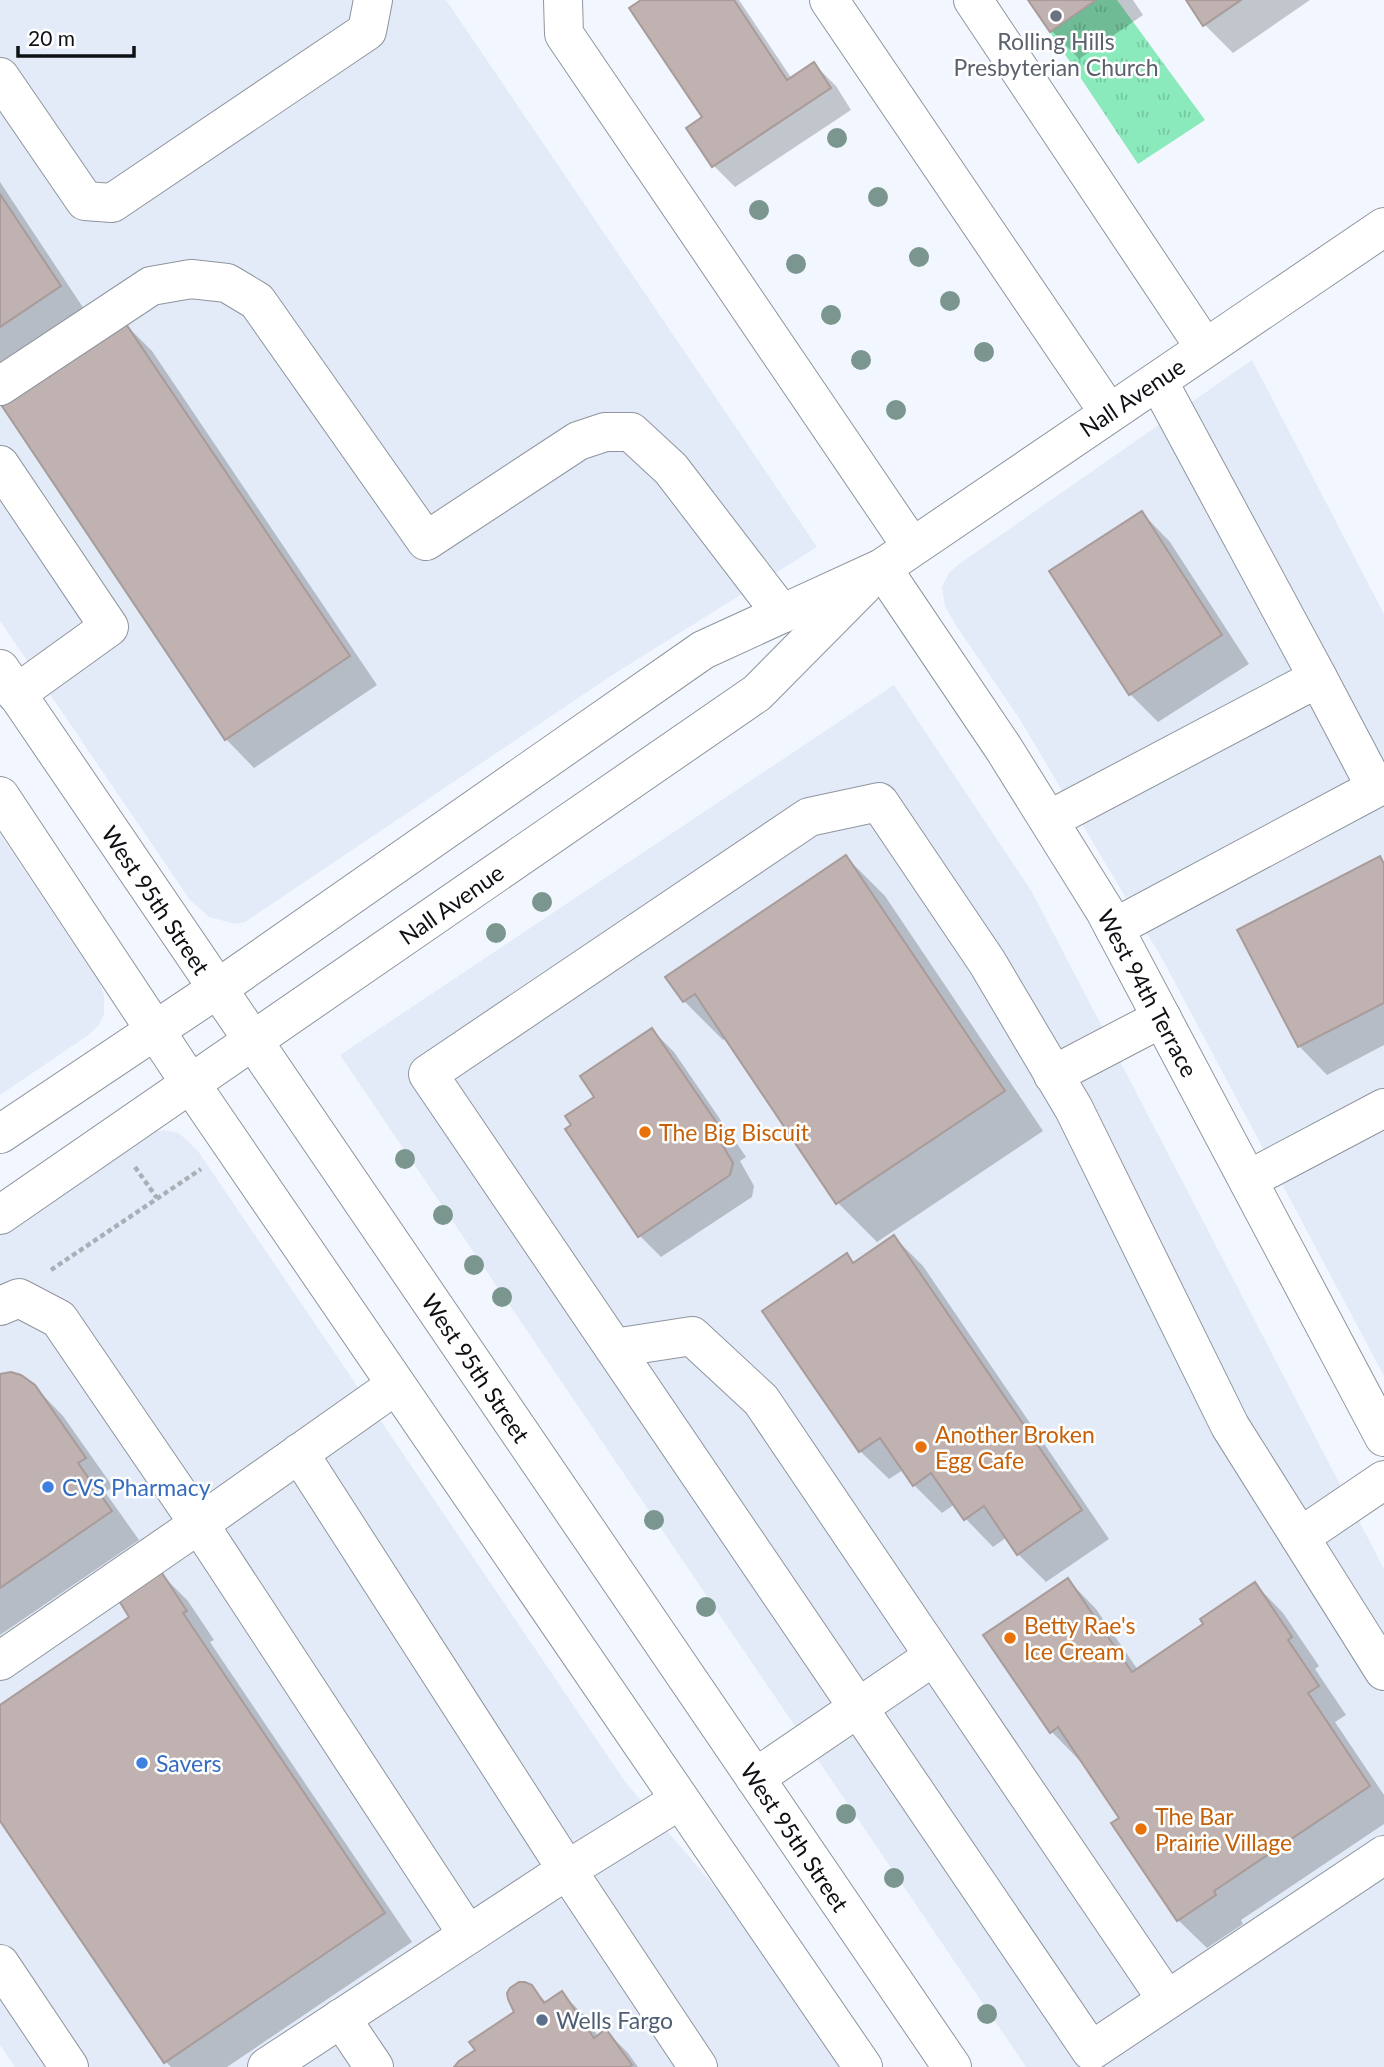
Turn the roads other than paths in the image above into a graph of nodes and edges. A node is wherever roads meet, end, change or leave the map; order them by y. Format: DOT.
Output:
graph roads {
  1 [pos="373,0"];
  2 [pos="563,0"];
  3 [pos="829,0"];
  4 [pos="973,0"];
  5 [pos="0,77"];
  6 [pos="1384,227"];
  7 [pos="1205,348"];
  8 [pos="1158,381"];
  9 [pos="0,386"];
  10 [pos="1109,413"];
  11 [pos="0,465"];
  12 [pos="897,557"];
  13 [pos="782,614"];
  14 [pos="1318,678"];
  15 [pos="8,681"];
  16 [pos="0,796"];
  17 [pos="1380,796"];
  18 [pos="1049,820"];
  19 [pos="1114,928"];
  20 [pos="217,989"];
  21 [pos="1162,1018"];
  22 [pos="155,1031"];
  23 [pos="252,1041"];
  24 [pos="1053,1075"];
  25 [pos="190,1083"];
  26 [pos="1384,1108"];
  27 [pos="0,1134"];
  28 [pos="1248,1180"];
  29 [pos="0,1215"];
  30 [pos="0,1306"];
  31 [pos="614,1348"];
  32 [pos="396,1385"];
  33 [pos="1384,1437"];
  34 [pos="299,1453"];
  35 [pos="1384,1480"];
  36 [pos="199,1524"];
  37 [pos="1300,1537"];
  38 [pos="934,1656"];
  39 [pos="0,1661"];
  40 [pos="1384,1671"];
  41 [pos="858,1707"];
  42 [pos="755,1778"];
  43 [pos="680,1800"];
  44 [pos="1384,1855"];
  45 [pos="567,1870"];
  46 [pos="468,1935"];
  47 [pos="0,1964"];
  48 [pos="1167,2000"];
  49 [pos="341,2018"];
  50 [pos="1096,2059"];
  51 [pos="695,2066"];
  52 [pos="69,2067"];
  53 [pos="267,2067"];
  54 [pos="374,2067"];
  55 [pos="863,2067"];
  56 [pos="952,2067"];
  1 -- 5 [label="main road"];
  2 -- 12 [label="main road, West 94th Terrace"];
  3 -- 10 [label="main road"];
  4 -- 7 [label="main road"];
  6 -- 7 [label="main road, Nall Avenue"];
  7 -- 8 [label="main road, Nall Avenue"];
  8 -- 10 [label="main road, Nall Avenue"];
  8 -- 14 [label="main road"];
  9 -- 13 [label="main road"];
  10 -- 12 [label="main road, Nall Avenue"];
  11 -- 15 [label="main road"];
  12 -- 13 [label="main road, Nall Avenue"];
  12 -- 18 [label="main road, West 94th Terrace"];
  12 -- 23 [label="main road, Nall Avenue"];
  13 -- 20 [label="main road, Nall Avenue"];
  14 -- 17 [label="main road"];
  14 -- 18 [label="main road"];
  15 -- 20 [label="main road, West 95th Street"];
  16 -- 22 [label="main road"];
  17 -- 19 [label="main road"];
  18 -- 19 [label="main road, West 94th Terrace"];
  19 -- 21 [label="main road, West 94th Terrace"];
  20 -- 22 [label="main road, Nall Avenue"];
  20 -- 23 [label="main road, West 95th Street"];
  21 -- 24 [label="main road"];
  21 -- 28 [label="main road, West 94th Terrace"];
  22 -- 25 [label="main road"];
  22 -- 27 [label="main road, Nall Avenue"];
  23 -- 25 [label="main road, Nall Avenue"];
  23 -- 42 [label="main road, West 95th Street"];
  24 -- 31 [label="main road"];
  24 -- 37 [label="main road"];
  25 -- 29 [label="main road, Nall Avenue"];
  25 -- 32 [label="main road"];
  26 -- 28 [label="main road"];
  28 -- 33 [label="main road, West 94th Terrace"];
  30 -- 36 [label="main road"];
  31 -- 38 [label="main road"];
  31 -- 41 [label="main road"];
  32 -- 34 [label="main road"];
  32 -- 43 [label="main road"];
  34 -- 36 [label="main road"];
  34 -- 45 [label="main road"];
  35 -- 37 [label="main road"];
  36 -- 39 [label="main road"];
  36 -- 46 [label="main road"];
  37 -- 40 [label="main road"];
  38 -- 41 [label="main road"];
  38 -- 48 [label="main road"];
  41 -- 42 [label="main road"];
  41 -- 50 [label="main road"];
  42 -- 56 [label="main road, West 95th Street"];
  43 -- 45 [label="main road"];
  43 -- 55 [label="main road"];
  44 -- 48 [label="main road"];
  45 -- 46 [label="main road"];
  45 -- 51 [label="main road"];
  46 -- 49 [label="main road"];
  47 -- 52 [label="main road"];
  48 -- 50 [label="main road"];
  49 -- 53 [label="main road"];
  49 -- 54 [label="main road"];
}
